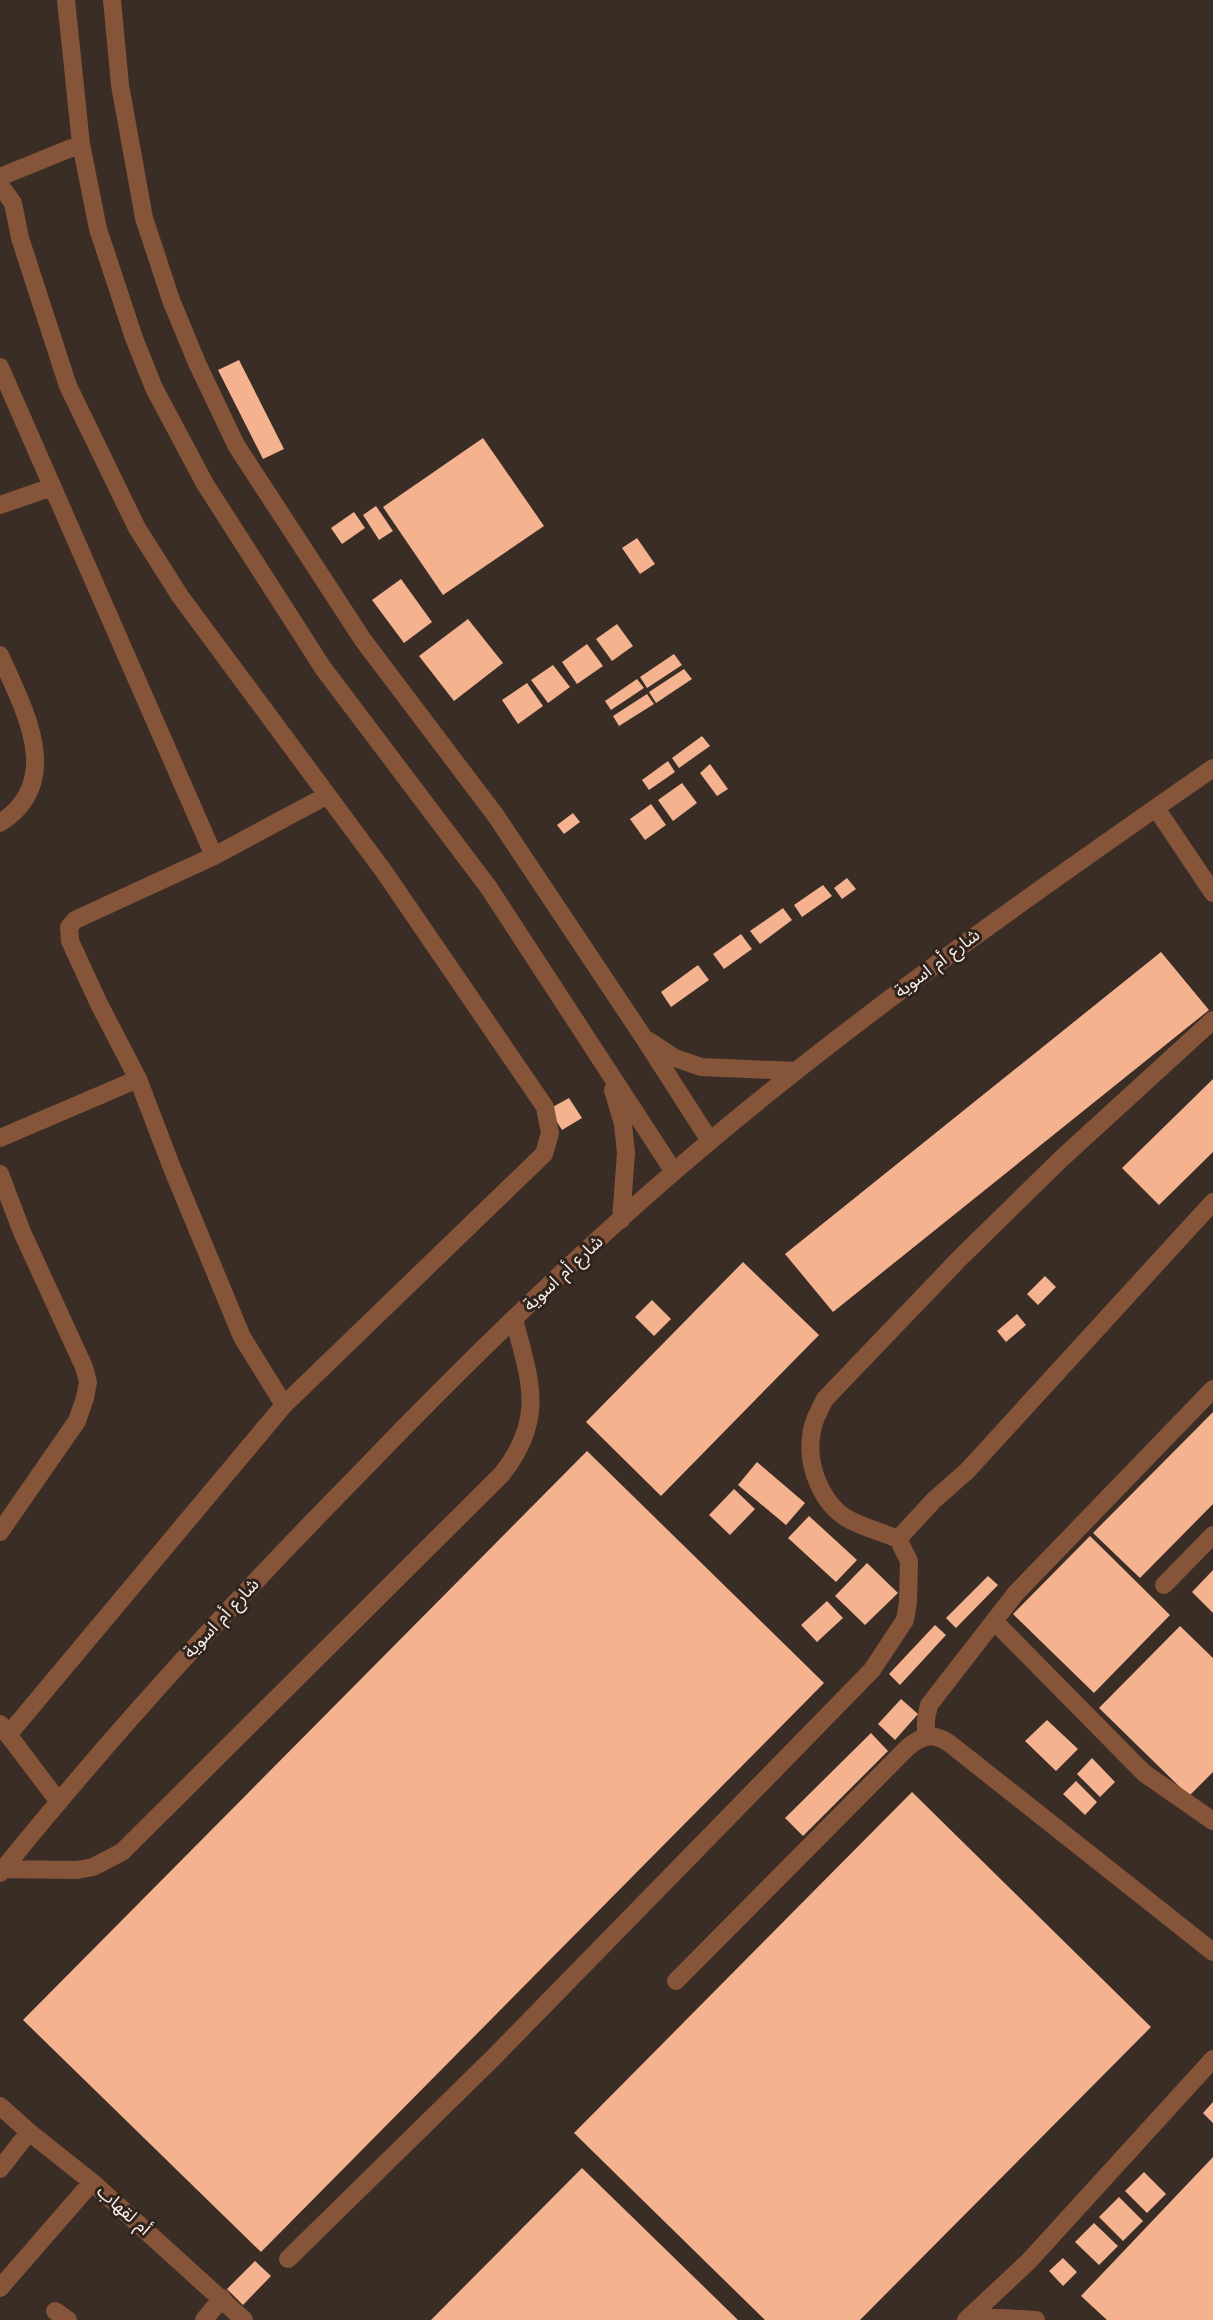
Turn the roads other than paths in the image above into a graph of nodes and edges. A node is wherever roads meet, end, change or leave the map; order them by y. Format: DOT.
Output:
graph roads {
  1 [pos="66,0"];
  2 [pos="112,0"];
  3 [pos="81,144"];
  4 [pos="0,177"];
  5 [pos="0,184"];
  6 [pos="0,367"];
  7 [pos="52,487"];
  8 [pos="0,505"];
  9 [pos="0,655"];
  10 [pos="1213,768"];
  11 [pos="326,796"];
  12 [pos="1156,808"];
  13 [pos="0,823"];
  14 [pos="214,856"];
  15 [pos="1213,894"];
  16 [pos="1213,1020"];
  17 [pos="644,1038"];
  18 [pos="608,1071"];
  19 [pos="796,1071"];
  20 [pos="138,1079"];
  21 [pos="0,1138"];
  22 [pos="710,1142"];
  23 [pos="674,1172"];
  24 [pos="0,1173"];
  25 [pos="1213,1202"];
  26 [pos="621,1220"];
  27 [pos="514,1319"];
  28 [pos="1213,1389"];
  29 [pos="284,1405"];
  30 [pos="0,1532"];
  31 [pos="1213,1535"];
  32 [pos="898,1539"];
  33 [pos="1164,1584"];
  34 [pos="994,1621"];
  35 [pos="4,1729"];
  36 [pos="926,1736"];
  37 [pos="59,1802"];
  38 [pos="1213,1821"];
  39 [pos="1,1871"];
  40 [pos="1213,1952"];
  41 [pos="676,1981"];
  42 [pos="1213,2059"];
  43 [pos="0,2106"];
  44 [pos="29,2132"];
  45 [pos="0,2169"];
  46 [pos="92,2182"];
  47 [pos="288,2259"];
  48 [pos="0,2288"];
  49 [pos="222,2298"];
  50 [pos="968,2318"];
  51 [pos="204,2320"];
  52 [pos="244,2320"];
  53 [pos="1036,2320"];
  1 -- 3 [label="street"];
  2 -- 17 [label="street"];
  3 -- 4 [label="street"];
  3 -- 18 [label="street"];
  5 -- 11 [label="street"];
  6 -- 7 [label="street"];
  7 -- 8 [label="street"];
  7 -- 14 [label="street"];
  9 -- 13 [label="street"];
  10 -- 12 [label="street, شارع أم اسوية"];
  11 -- 14 [label="street"];
  11 -- 29 [label="street"];
  12 -- 15 [label="street"];
  12 -- 19 [label="street, شارع أم اسوية"];
  14 -- 20 [label="street"];
  16 -- 32 [label="street"];
  17 -- 19 [label="street"];
  17 -- 22 [label="street"];
  18 -- 23 [label="street"];
  18 -- 26 [label="street"];
  19 -- 22 [label="street, شارع أم اسوية"];
  20 -- 21 [label="street"];
  20 -- 29 [label="street"];
  22 -- 23 [label="street, شارع أم اسوية"];
  23 -- 26 [label="street, شارع أم اسوية"];
  24 -- 30 [label="street"];
  25 -- 32 [label="street"];
  26 -- 27 [label="street, شارع أم اسوية"];
  27 -- 37 [label="street, شارع أم اسوية"];
  27 -- 39 [label="street"];
  28 -- 34 [label="street"];
  29 -- 35 [label="street"];
  31 -- 33 [label="street"];
  32 -- 47 [label="street"];
  34 -- 36 [label="street"];
  34 -- 38 [label="street"];
  35 -- 37 [label="street"];
  36 -- 40 [label="street"];
  36 -- 41 [label="street"];
  37 -- 39 [label="street, شارع أم اسوية"];
  42 -- 50 [label="street"];
  43 -- 44 [label="street, أم لقهاب"];
  44 -- 45 [label="street"];
  44 -- 46 [label="street, أم لقهاب"];
  46 -- 48 [label="street"];
  46 -- 49 [label="street, أم لقهاب"];
  49 -- 51 [label="street"];
  49 -- 52 [label="street, أم لقهاب"];
  50 -- 53 [label="street"];
}
